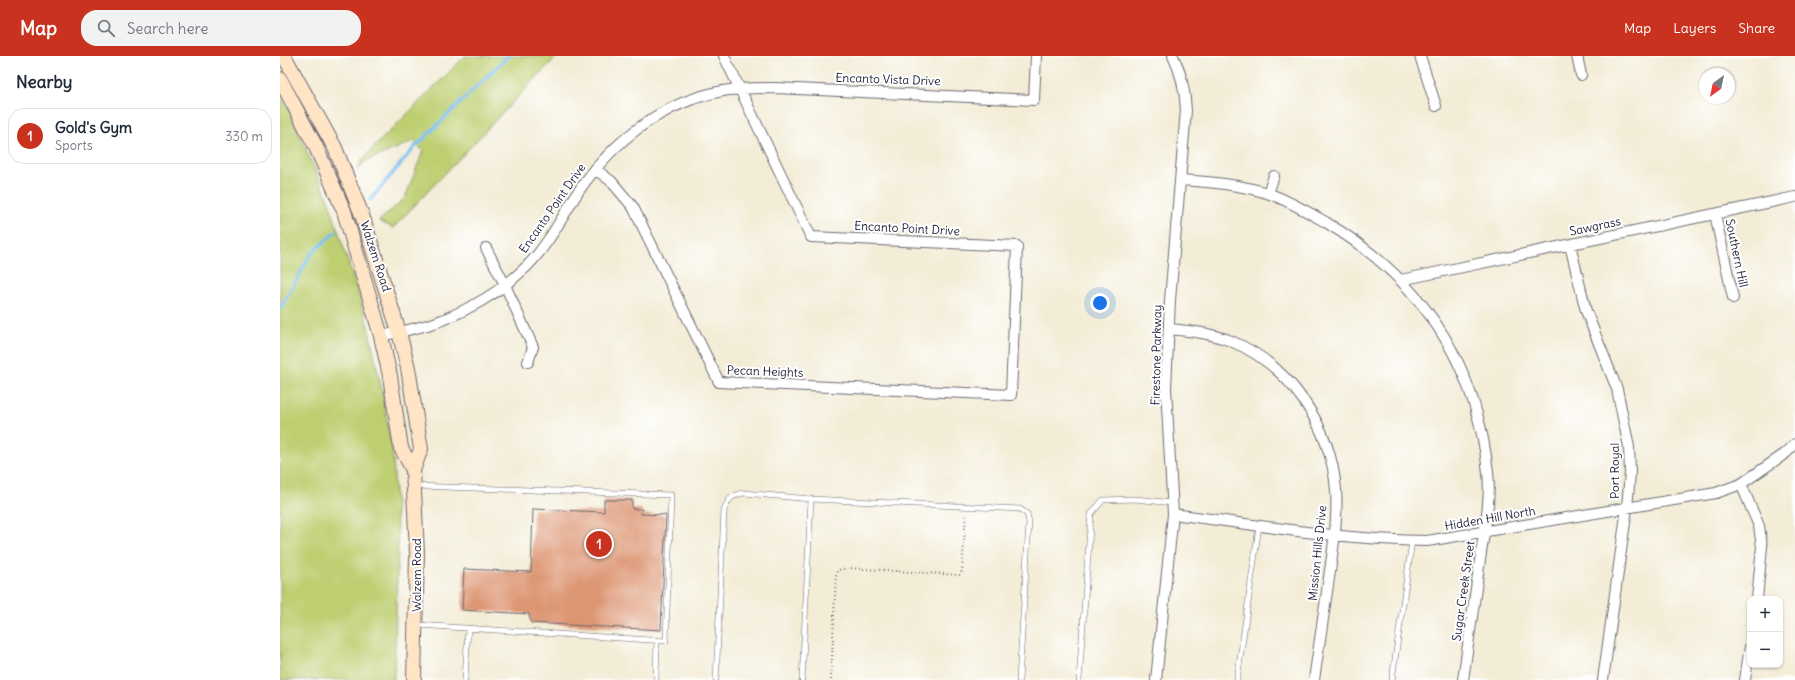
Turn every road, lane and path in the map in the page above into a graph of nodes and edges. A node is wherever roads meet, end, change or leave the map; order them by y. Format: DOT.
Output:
graph roads {
  1 [pos="284,56"];
  2 [pos="724,56"];
  3 [pos="1036,56"];
  4 [pos="1173,56"];
  5 [pos="1420,56"];
  6 [pos="1577,56"];
  7 [pos="1581,75"];
  8 [pos="280,79"];
  9 [pos="740,88"];
  10 [pos="1436,106"];
  11 [pos="595,169"];
  12 [pos="1274,176"];
  13 [pos="1180,180"];
  14 [pos="1268,193"];
  15 [pos="1795,197"];
  16 [pos="1715,214"];
  17 [pos="1570,245"];
  18 [pos="486,248"];
  19 [pos="1401,280"];
  20 [pos="505,285"];
  21 [pos="1733,298"];
  22 [pos="1169,329"];
  23 [pos="399,332"];
  24 [pos="381,336"];
  25 [pos="528,362"];
  26 [pos="1011,395"];
  27 [pos="1795,444"];
  28 [pos="413,470"];
  29 [pos="1741,484"];
  30 [pos="414,486"];
  31 [pos="811,499"];
  32 [pos="966,507"];
  33 [pos="1627,508"];
  34 [pos="1173,509"];
  35 [pos="1259,526"];
  36 [pos="1484,532"];
  37 [pos="1335,536"];
  38 [pos="1412,541"];
  39 [pos="1757,596"];
  40 [pos="416,625"];
  41 [pos="468,628"];
  42 [pos="658,640"];
  43 [pos="1747,666"];
  44 [pos="414,680"];
  45 [pos="466,680"];
  46 [pos="656,680"];
  47 [pos="716,680"];
  48 [pos="802,680"];
  49 [pos="831,680"];
  50 [pos="1019,680"];
  51 [pos="1079,680"];
  52 [pos="1156,680"];
  53 [pos="1237,680"];
  54 [pos="1314,680"];
  55 [pos="1392,680"];
  56 [pos="1463,680"];
  57 [pos="1603,680"];
  58 [pos="1745,680"];
  1 -- 23 [label="street, Walzem Road"];
  2 -- 9 [label="street, Encanto Point Drive"];
  3 -- 9 [label="street, Encanto Vista Drive"];
  4 -- 13 [label="street, Firestone Parkway"];
  5 -- 10 [label="street"];
  6 -- 7 [label="street"];
  8 -- 24 [label="street, Walzem Road"];
  9 -- 11 [label="street, Encanto Point Drive"];
  9 -- 26 [label="street, Encanto Point Drive"];
  11 -- 20 [label="street, Encanto Point Drive"];
  11 -- 26 [label="street, Pecan Heights"];
  12 -- 14 [label="street"];
  13 -- 14 [label="street, Sugar Creek Street"];
  13 -- 22 [label="street, Firestone Parkway"];
  14 -- 19 [label="street, Sugar Creek Street"];
  15 -- 16 [label="street, Sawgrass"];
  16 -- 17 [label="street, Sawgrass"];
  16 -- 21 [label="street, Southern Hill"];
  17 -- 19 [label="street, Sawgrass"];
  17 -- 33 [label="street, Port Royal"];
  18 -- 20 [label="street"];
  19 -- 36 [label="street, Sugar Creek Street"];
  20 -- 23 [label="street, Encanto Point Drive"];
  20 -- 25 [label="street"];
  22 -- 34 [label="street, Firestone Parkway"];
  22 -- 37 [label="street, Mission Hills Drive"];
  23 -- 24 [label="street, Encanto Point Drive"];
  23 -- 28 [label="street, Walzem Road"];
  24 -- 28 [label="street, Walzem Road"];
  27 -- 29 [label="street, Hidden Hill North"];
  28 -- 30 [label="street, Walzem Road"];
  29 -- 33 [label="street, Hidden Hill North"];
  29 -- 39 [label="street"];
  30 -- 40 [label="street, Walzem Road"];
  30 -- 42 [label="lane"];
  31 -- 32 [label="lane"];
  31 -- 47 [label="lane"];
  31 -- 48 [label="lane"];
  32 -- 49 [label="path"];
  32 -- 50 [label="lane"];
  33 -- 36 [label="street, Hidden Hill North"];
  33 -- 57 [label="street, Port Royal"];
  34 -- 35 [label="street, Hidden Hill North"];
  34 -- 51 [label="lane"];
  34 -- 52 [label="street, Firestone Parkway"];
  35 -- 37 [label="street, Hidden Hill North"];
  35 -- 53 [label="lane"];
  36 -- 38 [label="street, Hidden Hill North"];
  36 -- 56 [label="street, Sugar Creek Street"];
  37 -- 38 [label="street, Hidden Hill North"];
  37 -- 54 [label="street, Mission Hills Drive"];
  38 -- 55 [label="lane"];
  40 -- 41 [label="lane"];
  40 -- 44 [label="street, Walzem Road"];
  41 -- 42 [label="lane"];
  41 -- 45 [label="lane"];
  42 -- 46 [label="lane"];
  43 -- 58 [label="street"];
}
